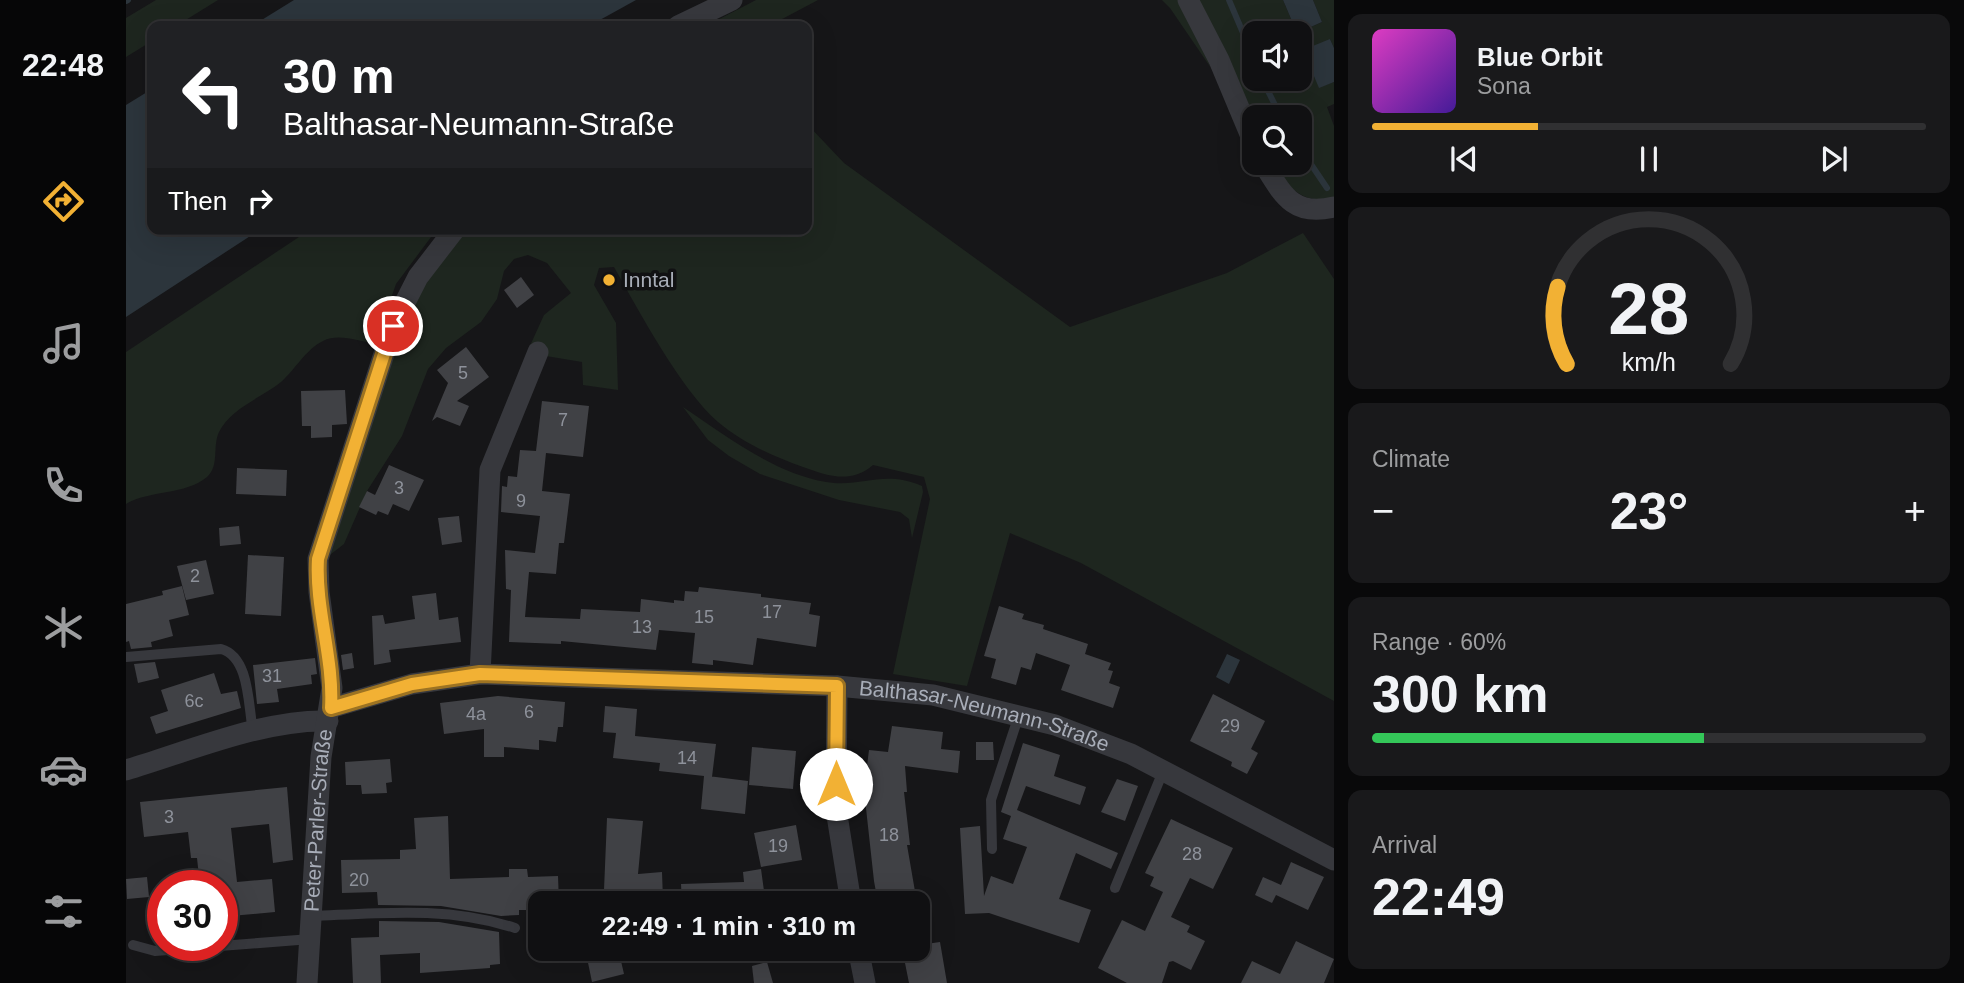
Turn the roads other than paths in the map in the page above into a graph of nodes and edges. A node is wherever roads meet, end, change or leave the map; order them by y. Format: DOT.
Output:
graph roads {
  1 [pos="732,0"];
  2 [pos="1188,0"];
  3 [pos="688,21"];
  4 [pos="1242,115"];
  5 [pos="1272,175"];
  6 [pos="1334,207"];
  7 [pos="450,235"];
  8 [pos="538,352"];
  9 [pos="126,657"];
  10 [pos="480,674"];
  11 [pos="837,686"];
  12 [pos="329,715"];
  13 [pos="1018,715"];
  14 [pos="254,732"];
  15 [pos="1164,769"];
  16 [pos="126,770"];
  17 [pos="992,849"];
  18 [pos="1334,860"];
  19 [pos="1115,888"];
  20 [pos="849,891"];
  21 [pos="313,916"];
  22 [pos="515,928"];
  23 [pos="312,939"];
  24 [pos="133,945"];
  25 [pos="861,961"];
  26 [pos="307,983"];
  27 [pos="864,983"];
  1 -- 3 [label="street"];
  2 -- 4 [label="street"];
  5 -- 6 [label="street"];
  7 -- 12 [label="street, Peter-Parler-Straße"];
  8 -- 10 [label="street"];
  9 -- 14 [label="lane"];
  10 -- 11 [label="street, Balthasar-Neumann-Straße"];
  10 -- 12 [label="street, Balthasar-Neumann-Straße"];
  11 -- 13 [label="street, Balthasar-Neumann-Straße"];
  11 -- 20 [label="street"];
  12 -- 14 [label="street, Balthasar-Neumann-Straße"];
  12 -- 21 [label="street, Peter-Parler-Straße"];
  13 -- 15 [label="street, Balthasar-Neumann-Straße"];
  13 -- 17 [label="lane"];
  14 -- 16 [label="street, Balthasar-Neumann-Straße"];
  15 -- 18 [label="street, Balthasar-Neumann-Straße"];
  15 -- 19 [label="lane"];
  21 -- 22 [label="lane"];
  21 -- 23 [label="street, Peter-Parler-Straße"];
  23 -- 24 [label="lane"];
  23 -- 26 [label="street, Peter-Parler-Straße"];
  25 -- 27 [label="street"];
}
